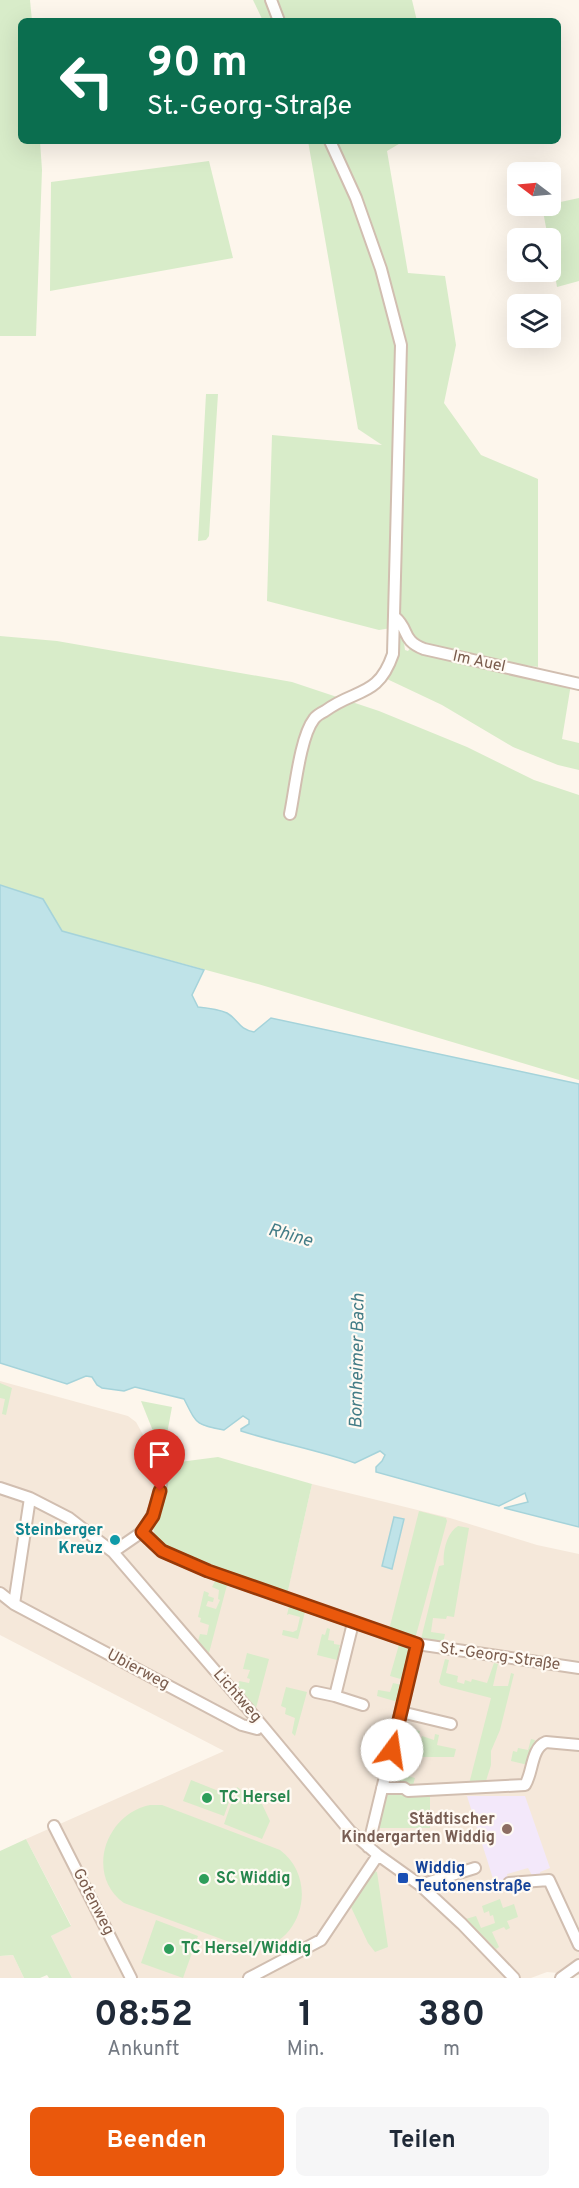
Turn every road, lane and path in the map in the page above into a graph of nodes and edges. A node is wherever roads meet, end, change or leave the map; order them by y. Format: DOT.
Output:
graph roads {
  1 [pos="271,0"];
  2 [pos="278,18"];
  3 [pos="331,144"];
  4 [pos="394,617"];
  5 [pos="579,684"];
  6 [pos="290,814"];
  7 [pos="164,1463"];
  8 [pos="0,1488"];
  9 [pos="30,1498"];
  10 [pos="142,1532"];
  11 [pos="113,1552"];
  12 [pos="0,1593"];
  13 [pos="14,1604"];
  14 [pos="353,1623"];
  15 [pos="417,1644"];
  16 [pos="579,1668"];
  17 [pos="316,1692"];
  18 [pos="335,1696"];
  19 [pos="363,1705"];
  20 [pos="401,1712"];
  21 [pos="260,1723"];
  22 [pos="451,1724"];
  23 [pos="579,1745"];
  24 [pos="382,1788"];
  25 [pos="54,1826"];
  26 [pos="368,1847"];
  27 [pos="378,1855"];
  28 [pos="475,1868"];
  29 [pos="509,1883"];
  30 [pos="420,1886"];
  31 [pos="579,1945"];
  32 [pos="579,1965"];
  33 [pos="131,1978"];
  34 [pos="249,1978"];
  35 [pos="514,1978"];
  36 [pos="561,1978"];
  1 -- 2 [label="street"];
  3 -- 4 [label="street"];
  4 -- 5 [label="street, Im Auel"];
  4 -- 6 [label="street"];
  7 -- 10 [label="street"];
  8 -- 9 [label="street, Lichtweg"];
  9 -- 11 [label="street, Lichtweg"];
  9 -- 13 [label="street"];
  10 -- 11 [label="street"];
  10 -- 14 [label="street, St.-Georg-Straße"];
  11 -- 21 [label="street, Lichtweg"];
  12 -- 13 [label="street"];
  13 -- 21 [label="street, Ubierweg"];
  14 -- 15 [label="street, St.-Georg-Straße"];
  14 -- 18 [label="street"];
  15 -- 16 [label="street, St.-Georg-Straße"];
  15 -- 20 [label="street"];
  17 -- 18 [label="street"];
  18 -- 19 [label="street"];
  20 -- 22 [label="street"];
  20 -- 24 [label="street"];
  21 -- 26 [label="street, Lichtweg"];
  23 -- 24 [label="street"];
  24 -- 26 [label="street"];
  25 -- 33 [label="street, Gotenweg"];
  26 -- 27 [label="street, Lichtweg"];
  27 -- 30 [label="street, Lichtweg"];
  27 -- 34 [label="street"];
  28 -- 30 [label="street"];
  29 -- 31 [label="street"];
  30 -- 35 [label="street, Lichtweg"];
  32 -- 36 [label="street"];
}
